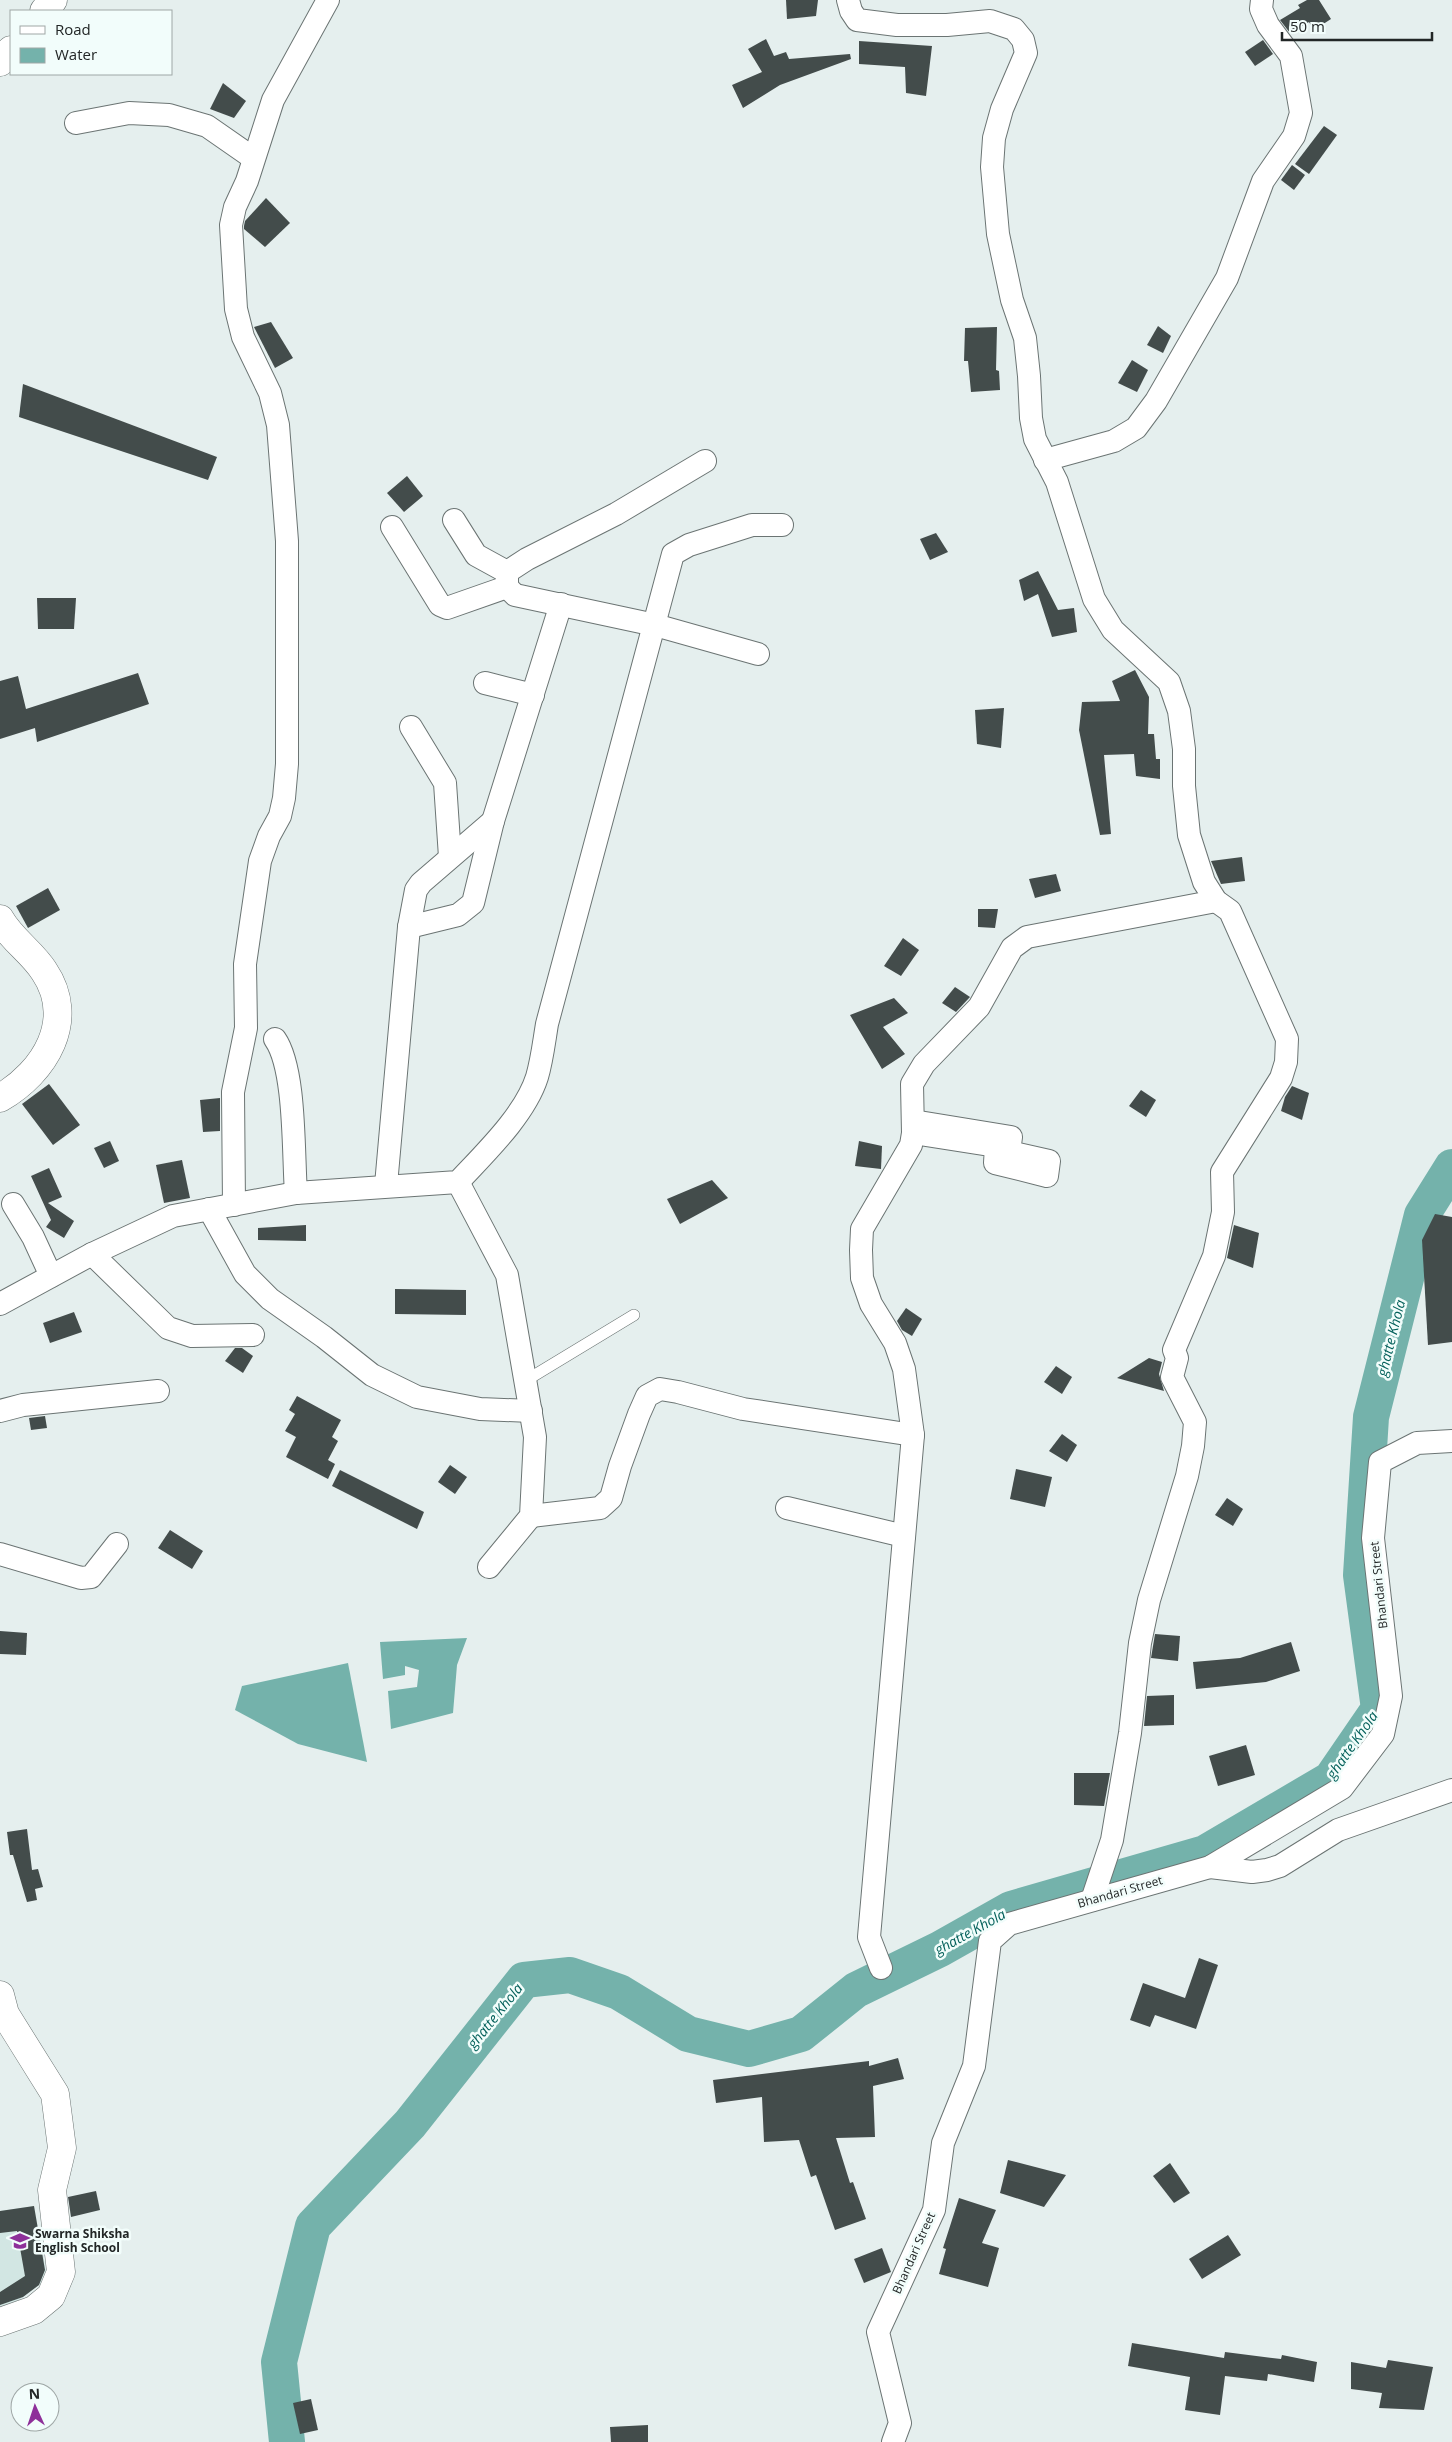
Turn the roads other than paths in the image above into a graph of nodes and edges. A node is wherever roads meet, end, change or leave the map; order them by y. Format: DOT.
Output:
graph roads {
  1 [pos="53,0"];
  2 [pos="328,0"];
  3 [pos="848,0"];
  4 [pos="1262,0"];
  5 [pos="45,10"];
  6 [pos="10,51"];
  7 [pos="0,62"];
  8 [pos="76,123"];
  9 [pos="253,158"];
  10 [pos="1046,460"];
  11 [pos="705,461"];
  12 [pos="454,520"];
  13 [pos="782,525"];
  14 [pos="392,527"];
  15 [pos="507,580"];
  16 [pos="561,604"];
  17 [pos="655,625"];
  18 [pos="758,654"];
  19 [pos="485,683"];
  20 [pos="532,695"];
  21 [pos="411,727"];
  22 [pos="493,821"];
  23 [pos="450,857"];
  24 [pos="1216,901"];
  25 [pos="1,922"];
  26 [pos="409,927"];
  27 [pos="275,1039"];
  28 [pos="0,1098"];
  29 [pos="913,1127"];
  30 [pos="458,1182"];
  31 [pos="386,1185"];
  32 [pos="296,1193"];
  33 [pos="13,1204"];
  34 [pos="234,1204"];
  35 [pos="209,1209"];
  36 [pos="92,1254"];
  37 [pos="51,1276"];
  38 [pos="0,1304"];
  39 [pos="634,1315"];
  40 [pos="253,1335"];
  41 [pos="525,1381"];
  42 [pos="158,1391"];
  43 [pos="0,1411"];
  44 [pos="531,1412"];
  45 [pos="913,1436"];
  46 [pos="1452,1441"];
  47 [pos="787,1508"];
  48 [pos="531,1516"];
  49 [pos="904,1536"];
  50 [pos="117,1544"];
  51 [pos="0,1554"];
  52 [pos="489,1567"];
  53 [pos="1452,1790"];
  54 [pos="1210,1866"];
  55 [pos="1092,1900"];
  56 [pos="880,1968"];
  57 [pos="0,1995"];
  58 [pos="0,2322"];
  59 [pos="893,2442"];
  1 -- 5 [label="street"];
  2 -- 9 [label="street"];
  3 -- 10 [label="street"];
  4 -- 10 [label="street"];
  6 -- 7 [label="street"];
  8 -- 9 [label="street"];
  9 -- 34 [label="street"];
  10 -- 24 [label="street"];
  11 -- 15 [label="street"];
  12 -- 15 [label="street"];
  13 -- 17 [label="street"];
  14 -- 15 [label="street"];
  15 -- 16 [label="street"];
  16 -- 17 [label="street"];
  16 -- 20 [label="street"];
  17 -- 18 [label="street"];
  17 -- 30 [label="street"];
  19 -- 20 [label="street"];
  20 -- 22 [label="street"];
  21 -- 23 [label="street"];
  22 -- 23 [label="street"];
  22 -- 26 [label="street"];
  23 -- 26 [label="street"];
  24 -- 29 [label="street"];
  24 -- 55 [label="street"];
  25 -- 28 [label="street"];
  26 -- 31 [label="street"];
  27 -- 32 [label="street"];
  29 -- 29 [label="street"];
  29 -- 45 [label="street"];
  30 -- 31 [label="street"];
  30 -- 41 [label="street"];
  31 -- 32 [label="street"];
  32 -- 34 [label="street"];
  33 -- 37 [label="street"];
  34 -- 35 [label="street"];
  35 -- 36 [label="street"];
  35 -- 44 [label="street"];
  36 -- 37 [label="street"];
  36 -- 40 [label="street"];
  37 -- 38 [label="street"];
  39 -- 41 [label="lane"];
  41 -- 44 [label="street"];
  42 -- 43 [label="street"];
  44 -- 48 [label="street"];
  45 -- 48 [label="street"];
  45 -- 49 [label="street"];
  46 -- 54 [label="street, Bhandari Street"];
  47 -- 49 [label="street"];
  48 -- 52 [label="street"];
  49 -- 56 [label="street"];
  50 -- 51 [label="street"];
  53 -- 54 [label="street"];
  54 -- 55 [label="street, Bhandari Street"];
  55 -- 59 [label="street, Bhandari Street"];
  57 -- 58 [label="street"];
}
